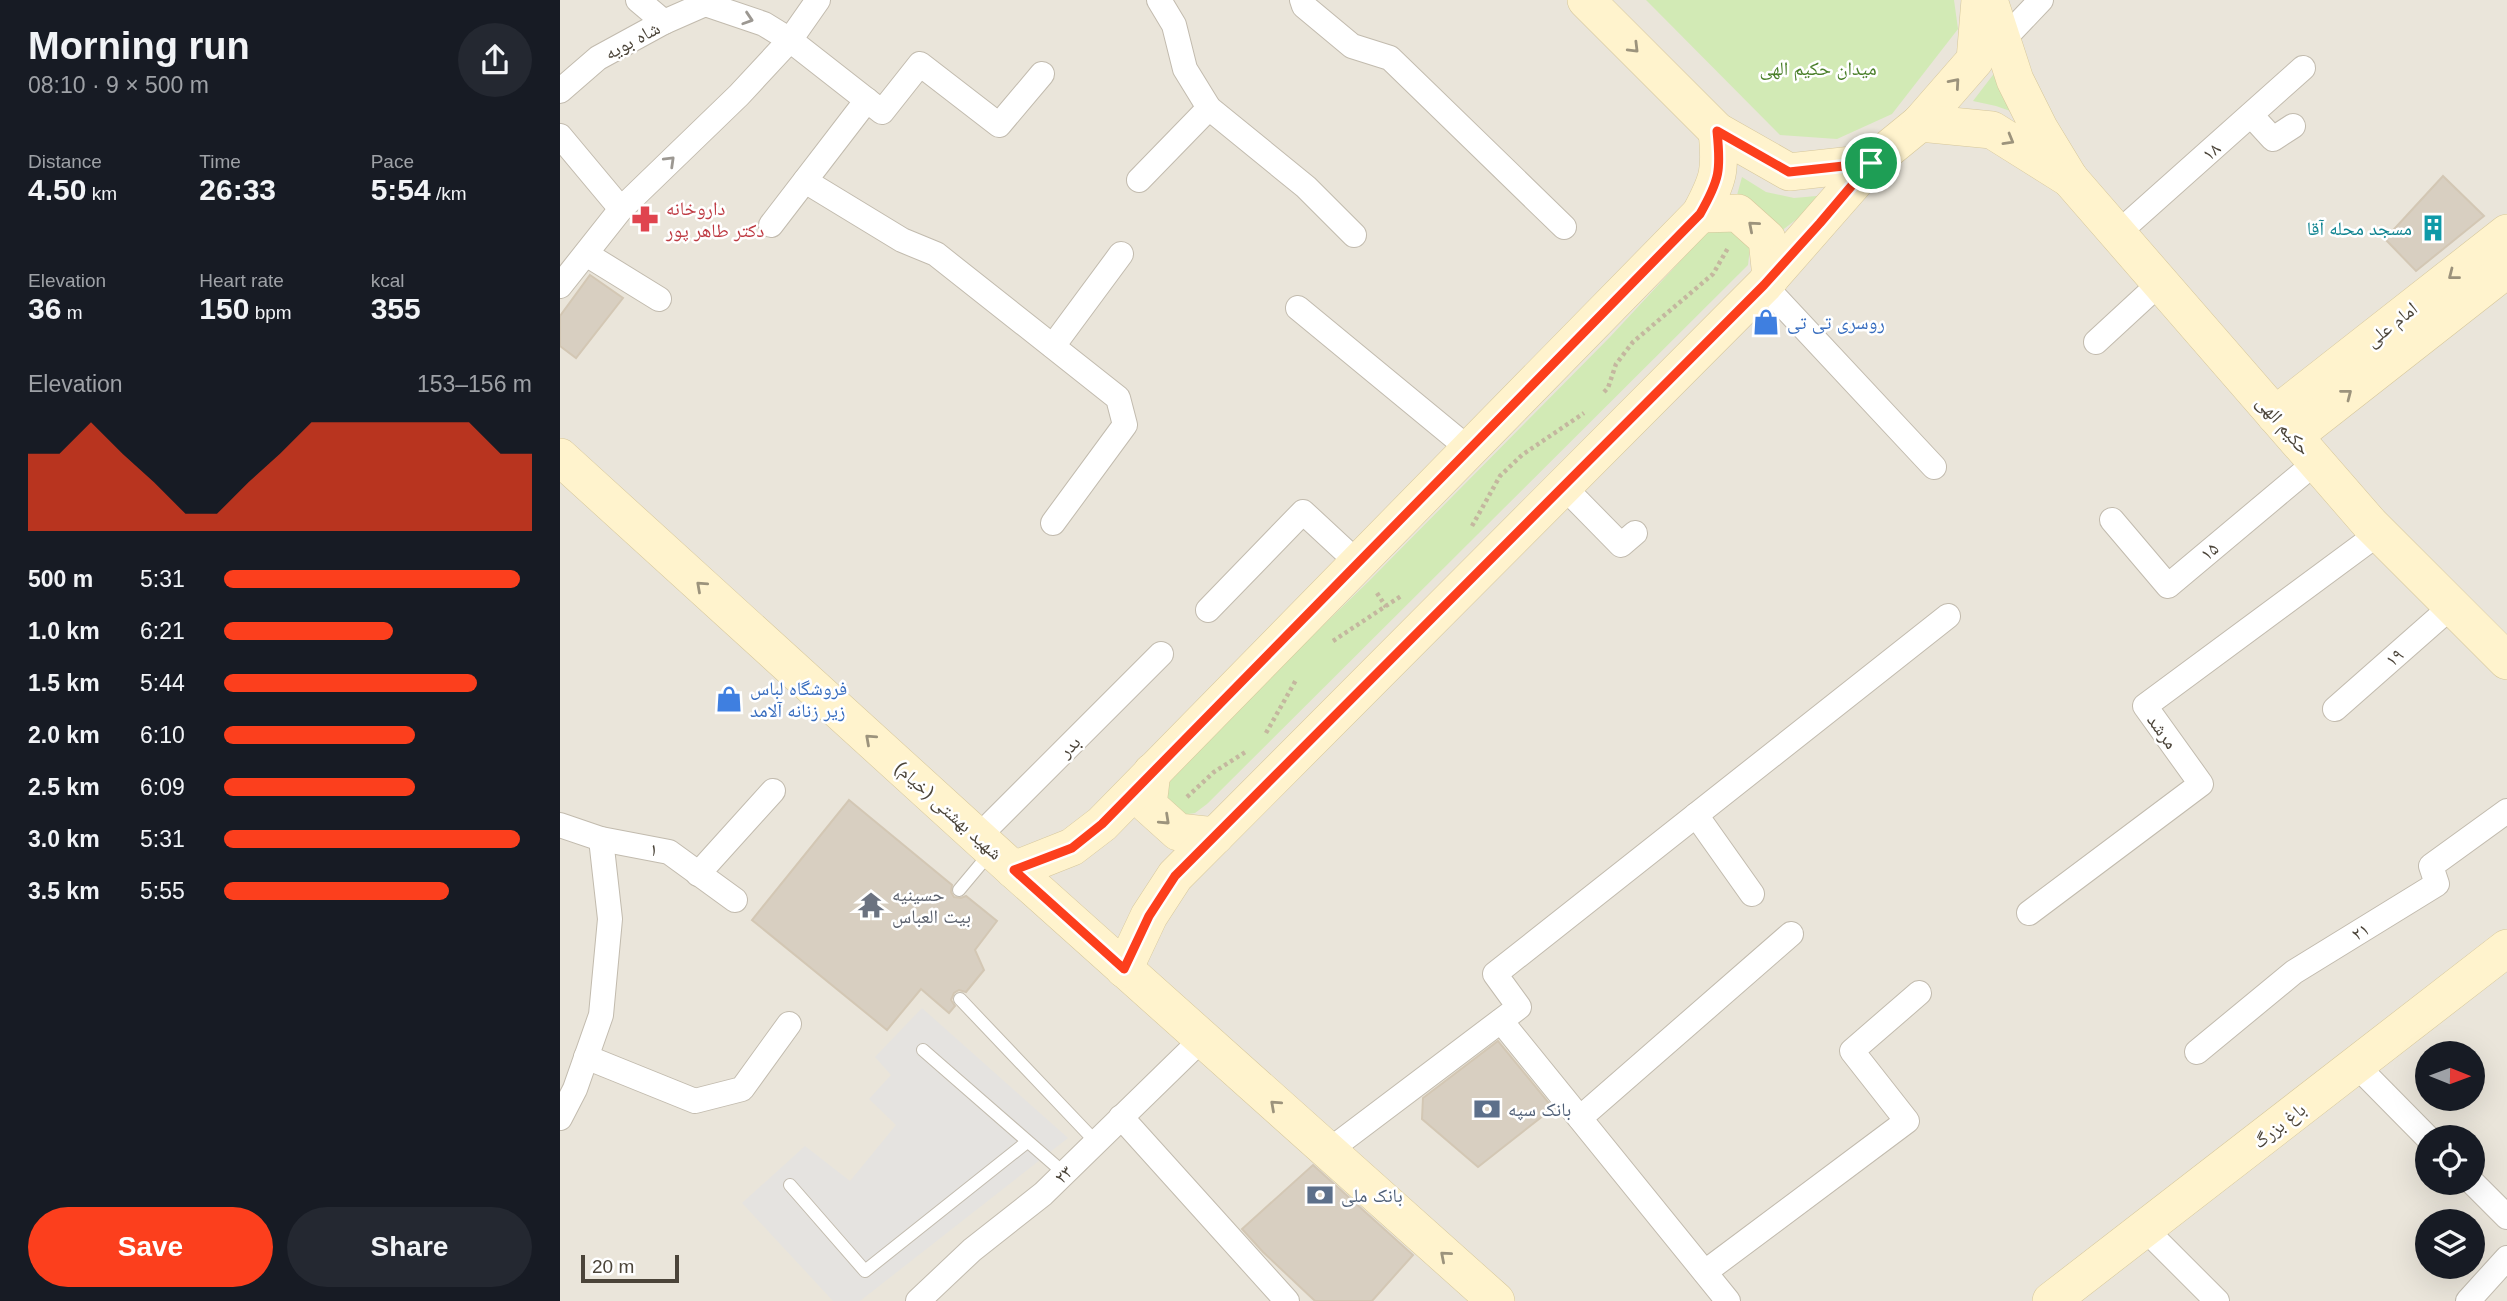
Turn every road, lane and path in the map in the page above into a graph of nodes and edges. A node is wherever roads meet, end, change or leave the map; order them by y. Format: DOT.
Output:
graph roads {
  1 [pos="638,0"];
  2 [pos="818,0"];
  3 [pos="1159,0"];
  4 [pos="1302,0"];
  5 [pos="1586,0"];
  6 [pos="1980,0"];
  7 [pos="1989,0"];
  8 [pos="2041,0"];
  9 [pos="664,22"];
  10 [pos="790,40"];
  11 [pos="2003,40"];
  12 [pos="2303,68"];
  13 [pos="1042,74"];
  14 [pos="560,90"];
  15 [pos="867,100"];
  16 [pos="1209,108"];
  17 [pos="2251,115"];
  18 [pos="1920,123"];
  19 [pos="2293,126"];
  20 [pos="1717,131"];
  21 [pos="560,136"];
  22 [pos="1871,163"];
  23 [pos="2070,179"];
  24 [pos="1139,180"];
  25 [pos="805,181"];
  26 [pos="621,209"];
  27 [pos="1700,214"];
  28 [pos="771,225"];
  29 [pos="1564,227"];
  30 [pos="2118,233"];
  31 [pos="2507,233"];
  32 [pos="1354,235"];
  33 [pos="586,254"];
  34 [pos="1121,254"];
  35 [pos="2507,269"];
  36 [pos="1768,281"];
  37 [pos="2160,283"];
  38 [pos="560,286"];
  39 [pos="659,299"];
  40 [pos="1298,308"];
  41 [pos="2096,342"];
  42 [pos="1053,346"];
  43 [pos="1600,396"];
  44 [pos="1586,412"];
  45 [pos="2295,438"];
  46 [pos="1469,449"];
  47 [pos="560,457"];
  48 [pos="1934,467"];
  49 [pos="1563,486"];
  50 [pos="2112,520"];
  51 [pos="1054,523"];
  52 [pos="1635,533"];
  53 [pos="2379,533"];
  54 [pos="1466,536"];
  55 [pos="1358,563"];
  56 [pos="1408,592"];
  57 [pos="2452,606"];
  58 [pos="1208,610"];
  59 [pos="1948,616"];
  60 [pos="1331,642"];
  61 [pos="1161,654"];
  62 [pos="2507,661"];
  63 [pos="1301,672"];
  64 [pos="2335,709"];
  65 [pos="1258,741"];
  66 [pos="1249,749"];
  67 [pos="1152,772"];
  68 [pos="773,791"];
  69 [pos="2507,811"];
  70 [pos="1696,815"];
  71 [pos="1163,819"];
  72 [pos="560,825"];
  73 [pos="1215,836"];
  74 [pos="601,839"];
  75 [pos="995,853"];
  76 [pos="698,874"];
  77 [pos="959,890"];
  78 [pos="1752,894"];
  79 [pos="735,900"];
  80 [pos="2029,913"];
  81 [pos="1791,934"];
  82 [pos="2507,948"];
  83 [pos="1124,969"];
  84 [pos="1919,993"];
  85 [pos="960,999"];
  86 [pos="1501,1021"];
  87 [pos="789,1024"];
  88 [pos="1202,1039"];
  89 [pos="923,1051"];
  90 [pos="2197,1052"];
  91 [pos="586,1056"];
  92 [pos="2356,1065"];
  93 [pos="1121,1117"];
  94 [pos="560,1118"];
  95 [pos="1580,1118"];
  96 [pos="2415,1125"];
  97 [pos="1027,1142"];
  98 [pos="1096,1142"];
  99 [pos="1327,1152"];
  100 [pos="1064,1173"];
  101 [pos="790,1185"];
  102 [pos="2485,1194"];
  103 [pos="2507,1217"];
  104 [pos="2145,1229"];
  105 [pos="2507,1258"];
  106 [pos="1705,1272"];
  107 [pos="919,1301"];
  108 [pos="1287,1301"];
  109 [pos="1496,1301"];
  110 [pos="1728,1301"];
  111 [pos="2052,1301"];
  112 [pos="2217,1301"];
  113 [pos="2468,1301"];
  1 -- 9 [label="street"];
  2 -- 10 [label="street"];
  3 -- 16 [label="street"];
  4 -- 29 [label="street"];
  5 -- 20 [label="main road, one-way"];
  18 -- 6 [label="main road, one-way"];
  7 -- 11 [label="main road"];
  8 -- 11 [label="street"];
  9 -- 10 [label="street, شاه بویه, one-way"];
  9 -- 14 [label="street, شاه بویه"];
  10 -- 15 [label="street, شاه بویه"];
  26 -- 10 [label="street, one-way"];
  11 -- 23 [label="main road"];
  12 -- 17 [label="street, ۱۸"];
  13 -- 15 [label="street"];
  15 -- 25 [label="street"];
  16 -- 24 [label="street"];
  16 -- 32 [label="street"];
  17 -- 19 [label="street"];
  17 -- 30 [label="street, ۱۸"];
  18 -- 22 [label="main road"];
  18 -- 23 [label="main road, one-way"];
  20 -- 22 [label="main road"];
  20 -- 27 [label="main road"];
  21 -- 26 [label="street"];
  22 -- 36 [label="main road"];
  23 -- 30 [label="main road, حکیم الهی"];
  25 -- 28 [label="street"];
  25 -- 42 [label="street"];
  26 -- 33 [label="street"];
  36 -- 27 [label="main road, one-way"];
  27 -- 43 [label="path"];
  27 -- 46 [label="main road"];
  30 -- 37 [label="main road, حکیم الهی"];
  31 -- 45 [label="main road, امام علی, one-way"];
  33 -- 38 [label="street"];
  33 -- 39 [label="street"];
  34 -- 42 [label="street"];
  45 -- 35 [label="main road, one-way"];
  36 -- 48 [label="street"];
  36 -- 49 [label="main road"];
  37 -- 41 [label="street"];
  37 -- 45 [label="main road, حکیم الهی"];
  40 -- 46 [label="street"];
  42 -- 51 [label="street"];
  44 -- 54 [label="path"];
  45 -- 50 [label="street, ۱۵"];
  45 -- 53 [label="main road, حکیم الهی"];
  46 -- 55 [label="main road"];
  75 -- 47 [label="main road, شهید بهشتی (خیام), one-way"];
  49 -- 52 [label="street"];
  49 -- 73 [label="main road"];
  53 -- 57 [label="main road, حکیم الهی"];
  53 -- 80 [label="street, مرشد"];
  55 -- 58 [label="street"];
  55 -- 67 [label="main road"];
  56 -- 60 [label="path"];
  57 -- 62 [label="main road, حکیم الهی"];
  57 -- 64 [label="street, ۱۹"];
  59 -- 70 [label="street"];
  61 -- 75 [label="street, بدر"];
  63 -- 65 [label="path"];
  66 -- 71 [label="path"];
  67 -- 71 [label="main road"];
  67 -- 75 [label="main road"];
  68 -- 76 [label="street"];
  69 -- 90 [label="street, ۲۱"];
  70 -- 78 [label="street"];
  70 -- 86 [label="street"];
  71 -- 73 [label="main road, one-way"];
  72 -- 74 [label="street, ۱"];
  73 -- 83 [label="main road"];
  74 -- 76 [label="street, ۱"];
  74 -- 91 [label="street"];
  75 -- 77 [label="lane"];
  75 -- 83 [label="main road, شهید بهشتی (خیام)"];
  76 -- 79 [label="street, ۱"];
  81 -- 95 [label="street"];
  82 -- 92 [label="main road, باغ بزرگ"];
  83 -- 88 [label="main road, شهید بهشتی (خیام)"];
  84 -- 106 [label="street"];
  85 -- 98 [label="lane"];
  86 -- 95 [label="street"];
  86 -- 99 [label="street"];
  87 -- 91 [label="street"];
  88 -- 93 [label="street, ۲۳"];
  99 -- 88 [label="main road, شهید بهشتی (خیام), one-way"];
  89 -- 97 [label="lane"];
  91 -- 94 [label="street"];
  92 -- 96 [label="street"];
  92 -- 104 [label="main road, باغ بزرگ"];
  93 -- 98 [label="street, ۲۳"];
  93 -- 108 [label="street"];
  95 -- 106 [label="street"];
  97 -- 100 [label="lane"];
  97 -- 101 [label="lane"];
  98 -- 100 [label="street, ۲۳"];
  109 -- 99 [label="main road, شهید بهشتی (خیام), one-way"];
  100 -- 107 [label="street, ۲۳"];
  102 -- 103 [label="street"];
  104 -- 111 [label="main road, باغ بزرگ"];
  104 -- 112 [label="street"];
  105 -- 113 [label="street"];
  106 -- 110 [label="street"];
}
